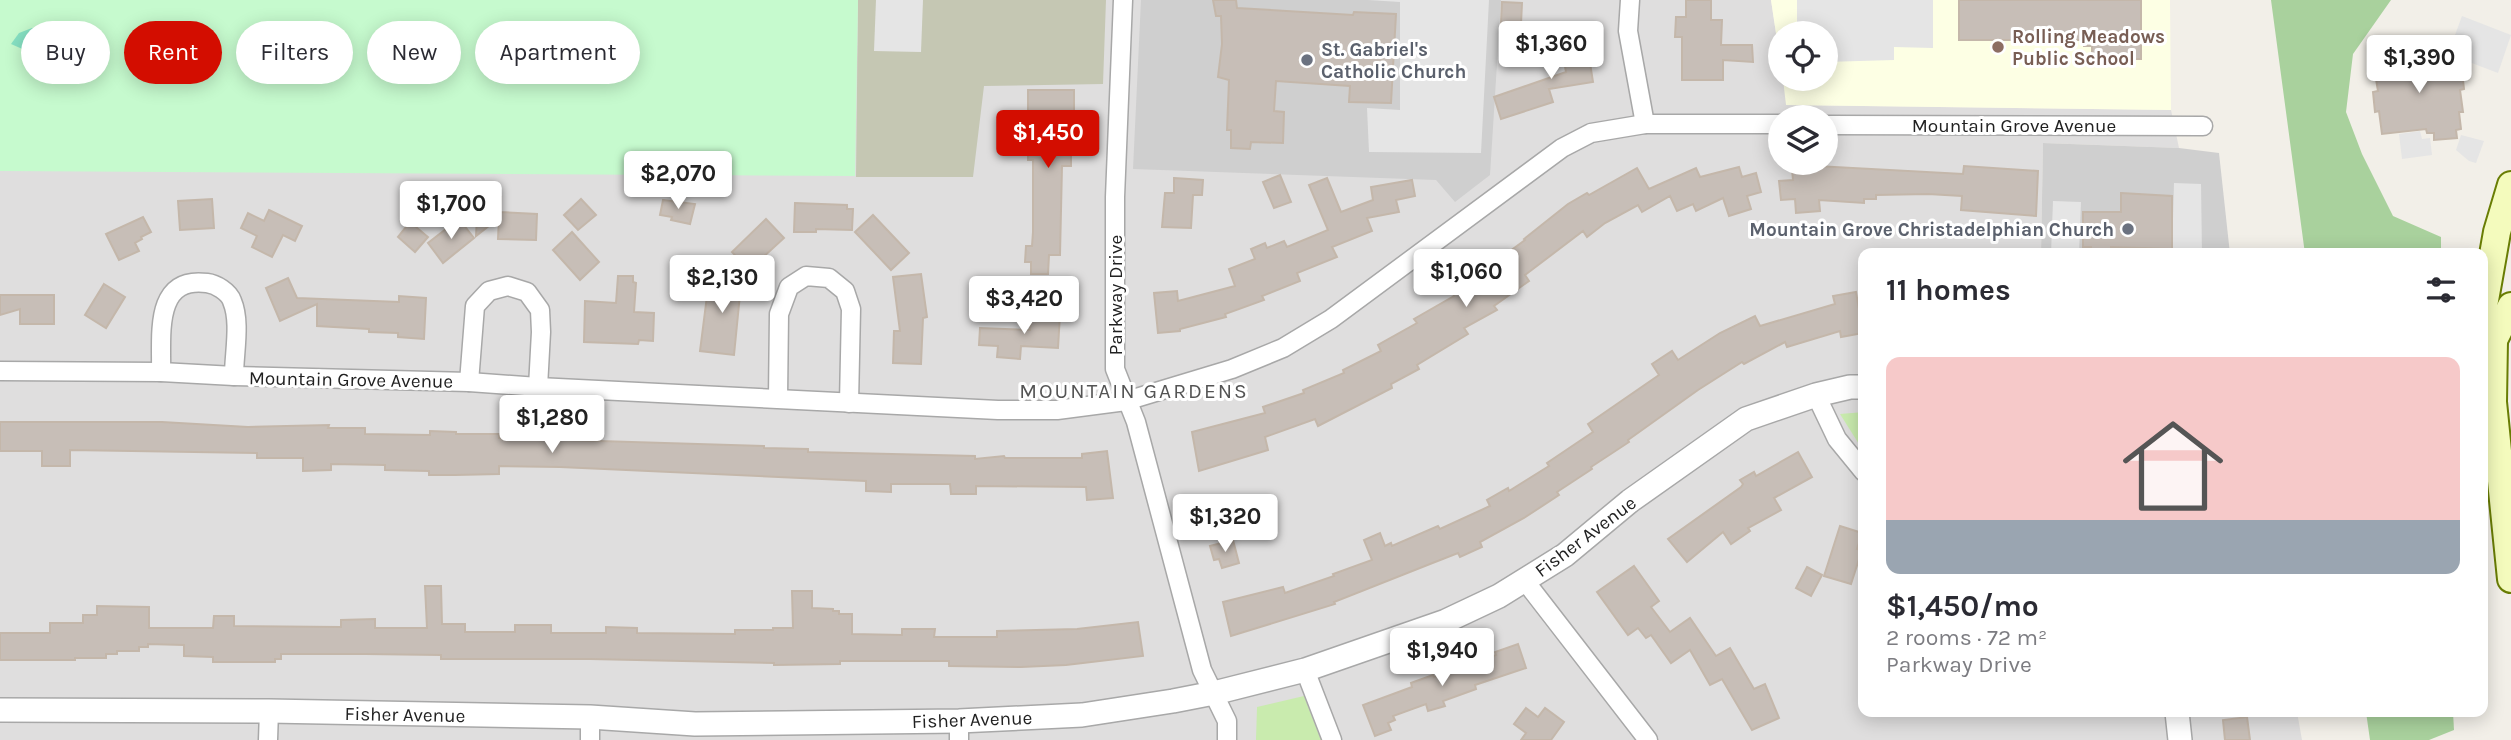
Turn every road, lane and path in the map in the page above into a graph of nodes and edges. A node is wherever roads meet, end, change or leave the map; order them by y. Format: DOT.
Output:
graph roads {
  1 [pos="1123,0"];
  2 [pos="1630,0"];
  3 [pos="1645,124"];
  4 [pos="1768,124"];
  5 [pos="1838,125"];
  6 [pos="2203,126"];
  7 [pos="2510,190"];
  8 [pos="2488,283"];
  9 [pos="2511,306"];
  10 [pos="2488,320"];
  11 [pos="2494,340"];
  12 [pos="0,371"];
  13 [pos="162,372"];
  14 [pos="234,376"];
  15 [pos="469,382"];
  16 [pos="538,387"];
  17 [pos="1858,387"];
  18 [pos="1816,395"];
  19 [pos="778,398"];
  20 [pos="1126,401"];
  21 [pos="849,403"];
  22 [pos="1858,464"];
  23 [pos="2511,579"];
  24 [pos="1525,581"];
  25 [pos="1305,670"];
  26 [pos="1214,694"];
  27 [pos="0,710"];
  28 [pos="268,711"];
  29 [pos="2178,717"];
  30 [pos="590,729"];
  31 [pos="959,730"];
  32 [pos="695,732"];
  33 [pos="268,740"];
  34 [pos="1227,740"];
  35 [pos="1332,740"];
  36 [pos="1648,740"];
  37 [pos="2180,740"];
  1 -- 20 [label="street, Parkway Drive"];
  2 -- 3 [label="street"];
  3 -- 4 [label="street, Mountain Grove Avenue"];
  3 -- 20 [label="street, Mountain Grove Avenue"];
  5 -- 6 [label="street, Mountain Grove Avenue"];
  7 -- 8 [label="main road"];
  9 -- 11 [label="main road"];
  10 -- 11 [label="main road"];
  11 -- 23 [label="main road"];
  12 -- 13 [label="street, Mountain Grove Avenue"];
  13 -- 14 [label="street, Mountain Grove Avenue"];
  13 -- 14 [label="street, Mountain Grove Avenue"];
  14 -- 15 [label="street, Mountain Grove Avenue"];
  15 -- 16 [label="street, Mountain Grove Avenue"];
  15 -- 16 [label="street, Mountain Grove Avenue"];
  16 -- 19 [label="street, Mountain Grove Avenue"];
  17 -- 18 [label="street, Fisher Avenue"];
  18 -- 22 [label="street"];
  18 -- 24 [label="street, Fisher Avenue"];
  19 -- 21 [label="street, Mountain Grove Avenue"];
  19 -- 21 [label="street"];
  20 -- 21 [label="street, Mountain Grove Avenue"];
  20 -- 26 [label="street, Parkway Drive"];
  24 -- 25 [label="street, Fisher Avenue"];
  24 -- 36 [label="street"];
  25 -- 26 [label="street, Fisher Avenue"];
  25 -- 35 [label="street"];
  26 -- 31 [label="street, Fisher Avenue"];
  26 -- 34 [label="street, Parkway Drive"];
  27 -- 28 [label="street, Fisher Avenue"];
  28 -- 30 [label="street, Fisher Avenue"];
  28 -- 33 [label="street"];
  29 -- 37 [label="street"];
  30 -- 32 [label="street, Fisher Avenue"];
  31 -- 32 [label="street, Fisher Avenue"];
}
